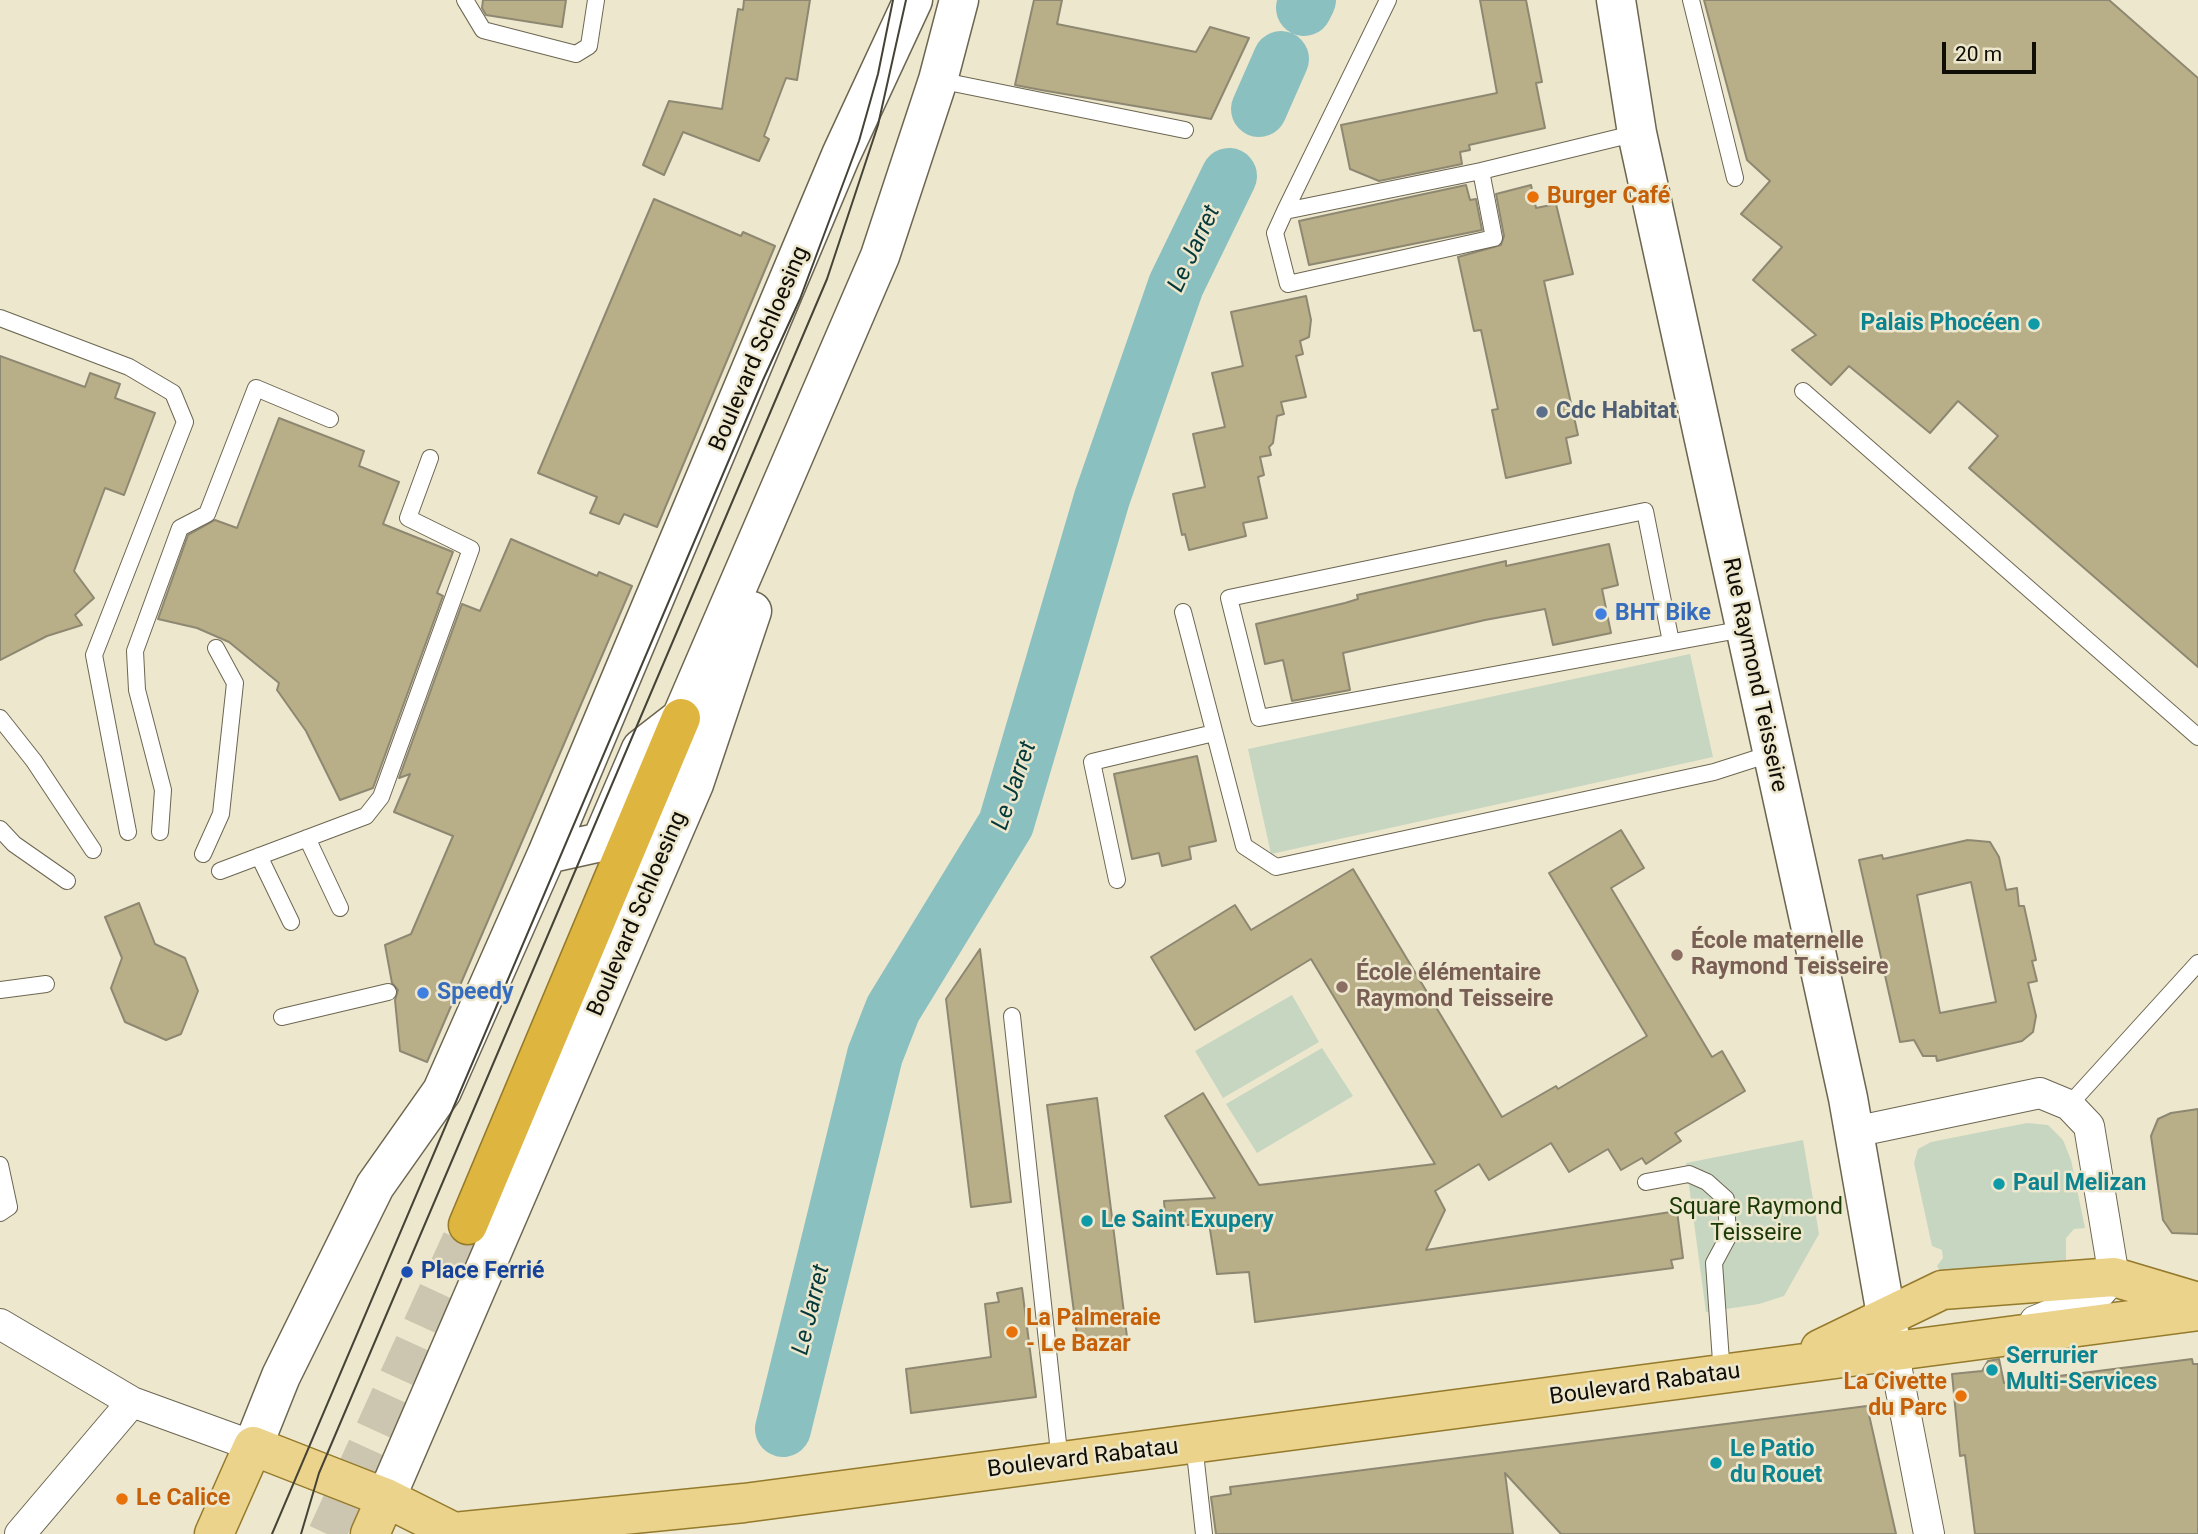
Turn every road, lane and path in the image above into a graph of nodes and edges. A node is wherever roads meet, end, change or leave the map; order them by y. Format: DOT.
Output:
graph roads {
  1 [pos="465,0"];
  2 [pos="596,0"];
  3 [pos="913,0"];
  4 [pos="959,0"];
  5 [pos="1388,0"];
  6 [pos="1616,0"];
  7 [pos="1690,0"];
  8 [pos="937,80"];
  9 [pos="1185,130"];
  10 [pos="1637,133"];
  11 [pos="1481,171"];
  12 [pos="1735,178"];
  13 [pos="1284,211"];
  14 [pos="853,317"];
  15 [pos="0,318"];
  16 [pos="1803,391"];
  17 [pos="330,419"];
  18 [pos="430,458"];
  19 [pos="1183,612"];
  20 [pos="1744,629"];
  21 [pos="1671,642"];
  22 [pos="216,648"];
  23 [pos="0,718"];
  24 [pos="681,718"];
  25 [pos="1214,733"];
  26 [pos="2198,737"];
  27 [pos="1770,754"];
  28 [pos="0,829"];
  29 [pos="128,832"];
  30 [pos="160,832"];
  31 [pos="307,838"];
  32 [pos="93,850"];
  33 [pos="547,854"];
  34 [pos="203,855"];
  35 [pos="259,856"];
  36 [pos="220,871"];
  37 [pos="1117,880"];
  38 [pos="67,881"];
  39 [pos="340,908"];
  40 [pos="291,922"];
  41 [pos="2198,963"];
  42 [pos="46,984"];
  43 [pos="0,990"];
  44 [pos="388,992"];
  45 [pos="1012,1016"];
  46 [pos="282,1017"];
  47 [pos="2068,1105"];
  48 [pos="1854,1132"];
  49 [pos="0,1165"];
  50 [pos="1646,1182"];
  51 [pos="0,1213"];
  52 [pos="468,1225"];
  53 [pos="2115,1277"];
  54 [pos="2198,1302"];
  55 [pos="2198,1311"];
  56 [pos="0,1324"];
  57 [pos="1889,1334"];
  58 [pos="1963,1343"];
  59 [pos="1722,1375"];
  60 [pos="132,1402"];
  61 [pos="1194,1444"];
  62 [pos="253,1446"];
  63 [pos="1060,1462"];
  64 [pos="386,1498"];
  65 [pos="29,1532"];
  66 [pos="214,1534"];
  67 [pos="370,1534"];
  68 [pos="1204,1534"];
  69 [pos="1929,1534"];
  1 -- 2 [label="lane"];
  3 -- 33 [label="main road, Boulevard Schloesing"];
  4 -- 8 [label="main road, Boulevard Schloesing"];
  5 -- 13 [label="lane"];
  6 -- 10 [label="main road, Rue Raymond Teisseire"];
  7 -- 12 [label="lane"];
  8 -- 9 [label="lane"];
  8 -- 14 [label="main road, Boulevard Schloesing"];
  10 -- 11 [label="lane"];
  10 -- 20 [label="main road, Rue Raymond Teisseire"];
  11 -- 13 [label="lane"];
  11 -- 13 [label="lane"];
  14 -- 24 [label="main road, Boulevard Schloesing"];
  14 -- 64 [label="main road, Boulevard Schloesing"];
  15 -- 29 [label="lane"];
  16 -- 26 [label="lane"];
  17 -- 30 [label="lane"];
  18 -- 31 [label="lane"];
  19 -- 25 [label="lane"];
  20 -- 21 [label="lane"];
  20 -- 27 [label="main road, Rue Raymond Teisseire"];
  21 -- 21 [label="lane"];
  22 -- 34 [label="lane"];
  23 -- 32 [label="lane"];
  24 -- 33 [label="main road, Boulevard Schloesing"];
  24 -- 52 [label="highway"];
  25 -- 27 [label="lane"];
  25 -- 37 [label="lane"];
  27 -- 48 [label="main road, Rue Raymond Teisseire"];
  28 -- 38 [label="lane"];
  31 -- 35 [label="lane"];
  31 -- 39 [label="lane"];
  33 -- 62 [label="main road, Boulevard Schloesing"];
  35 -- 36 [label="lane"];
  35 -- 40 [label="lane"];
  41 -- 47 [label="lane"];
  42 -- 43 [label="lane"];
  44 -- 46 [label="lane"];
  45 -- 63 [label="lane"];
  47 -- 48 [label="street"];
  47 -- 53 [label="street"];
  48 -- 57 [label="main road, Rue Raymond Teisseire"];
  49 -- 51 [label="lane"];
  50 -- 59 [label="lane"];
  53 -- 54 [label="main road, Boulevard Rabatau"];
  53 -- 57 [label="main road, Boulevard Rabatau"];
  53 -- 58 [label="street, Boulevard Rabatau"];
  55 -- 58 [label="main road, Boulevard Rabatau"];
  56 -- 60 [label="street"];
  57 -- 58 [label="main road, Boulevard Rabatau"];
  57 -- 59 [label="main road, Boulevard Rabatau"];
  57 -- 69 [label="street"];
  59 -- 61 [label="main road, Boulevard Rabatau"];
  60 -- 62 [label="street"];
  60 -- 65 [label="street"];
  61 -- 63 [label="main road, Boulevard Rabatau"];
  61 -- 68 [label="lane"];
  62 -- 64 [label="main road, Boulevard Rabatau"];
  62 -- 66 [label="main road"];
  63 -- 64 [label="main road, Boulevard Rabatau"];
  64 -- 67 [label="main road"];
}
